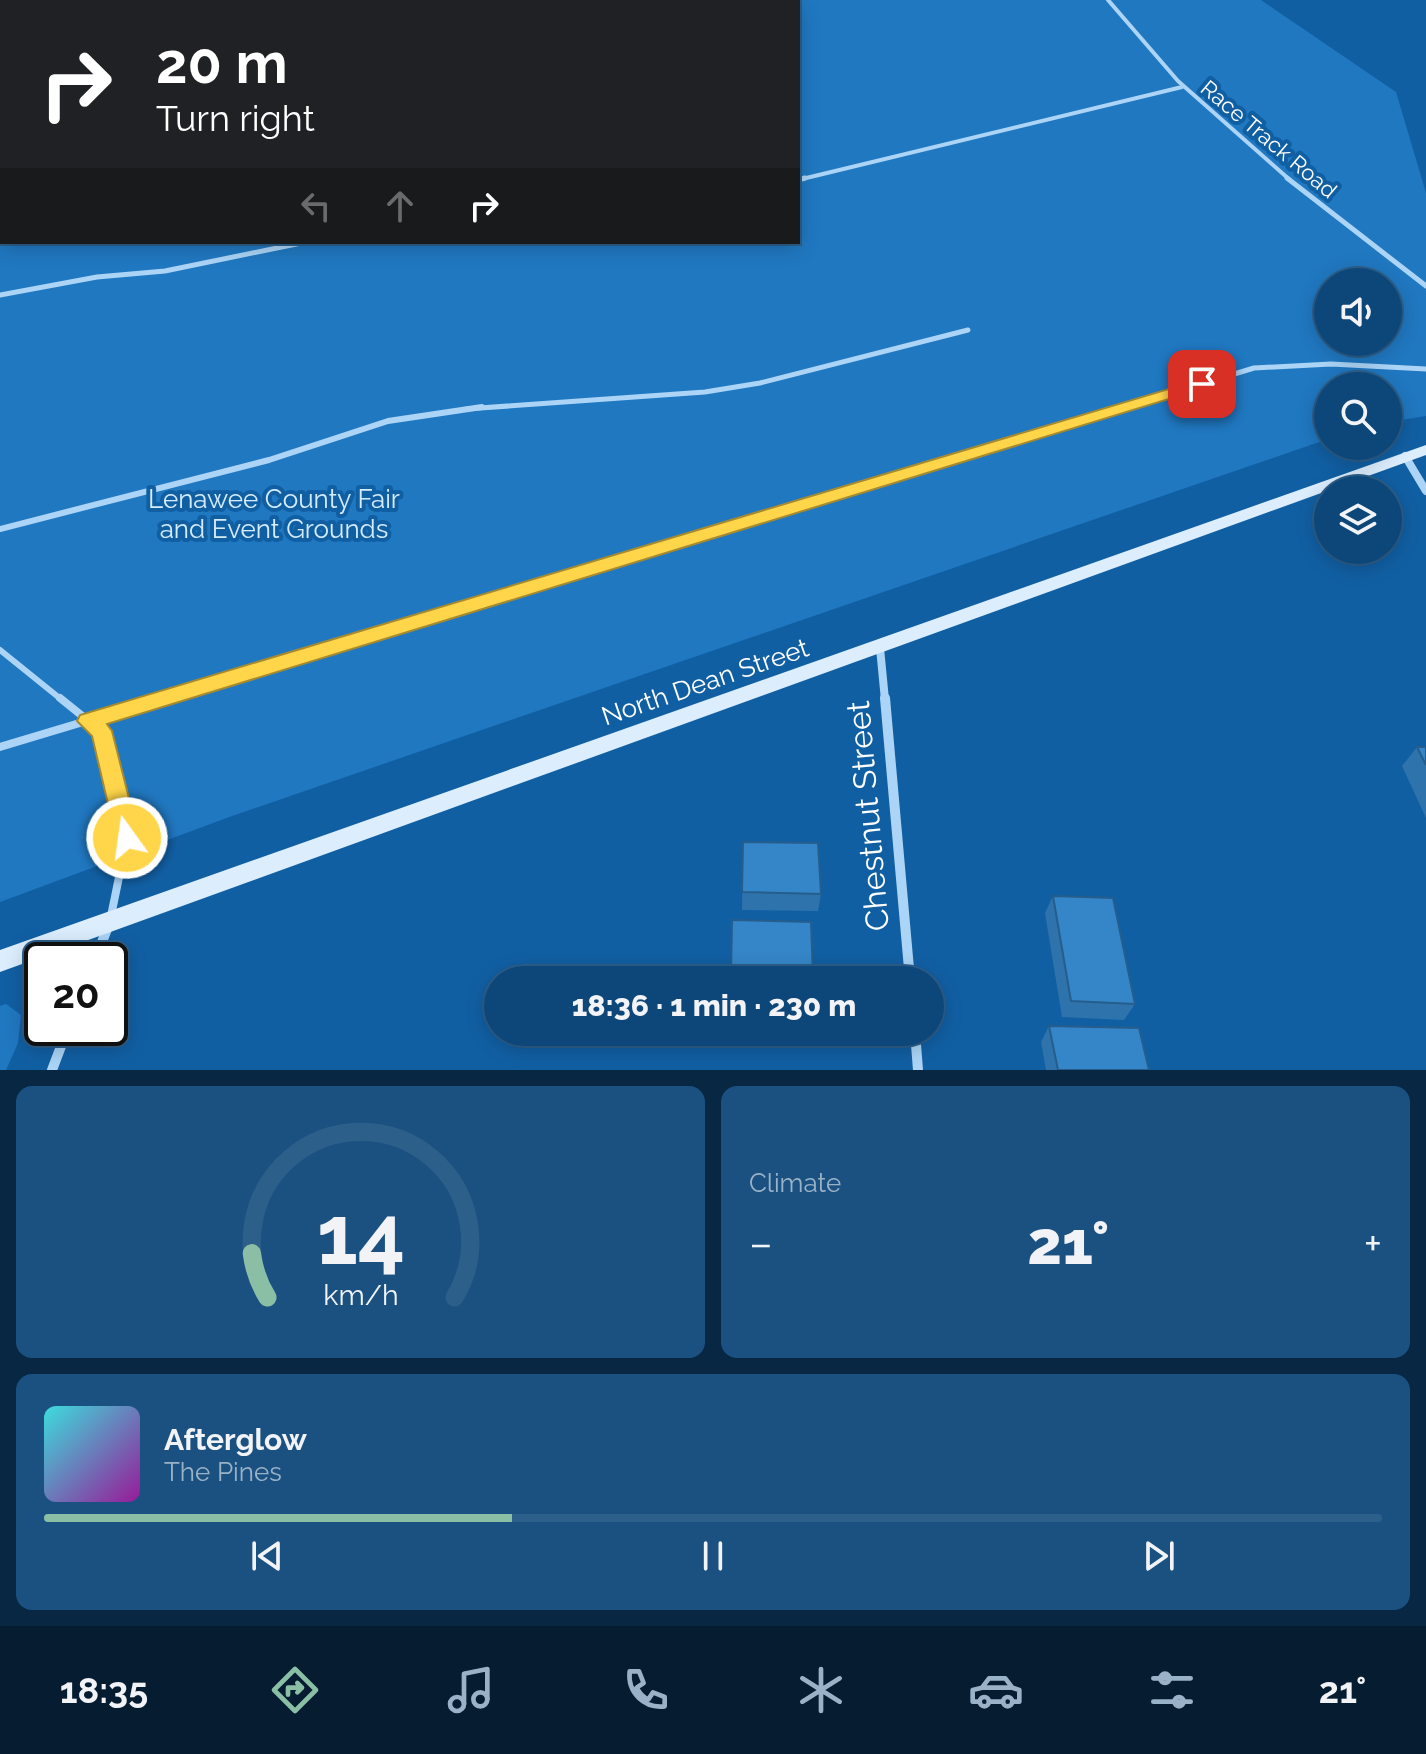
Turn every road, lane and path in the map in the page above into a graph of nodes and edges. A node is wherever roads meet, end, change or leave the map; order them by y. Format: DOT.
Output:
graph roads {
  1 [pos="1108,0"];
  2 [pos="1182,87"];
  3 [pos="800,180"];
  4 [pos="296,244"];
  5 [pos="1426,286"];
  6 [pos="0,295"];
  7 [pos="968,330"];
  8 [pos="1426,369"];
  9 [pos="1426,450"];
  10 [pos="1405,456"];
  11 [pos="1426,491"];
  12 [pos="0,529"];
  13 [pos="880,648"];
  14 [pos="0,650"];
  15 [pos="88,721"];
  16 [pos="0,747"];
  17 [pos="111,919"];
  18 [pos="102,942"];
  19 [pos="0,961"];
  20 [pos="909,966"];
  21 [pos="61,1046"];
  22 [pos="916,1046"];
  23 [pos="52,1070"];
  24 [pos="918,1070"];
  1 -- 2 [label="lane, Race Track Road"];
  2 -- 3 [label="lane"];
  2 -- 5 [label="lane, Race Track Road"];
  4 -- 6 [label="lane"];
  7 -- 12 [label="lane"];
  8 -- 15 [label="lane"];
  9 -- 10 [label="street, North Dean Street"];
  10 -- 11 [label="street"];
  10 -- 13 [label="street, North Dean Street"];
  13 -- 17 [label="street, North Dean Street"];
  13 -- 20 [label="street, Chestnut Street"];
  14 -- 15 [label="lane"];
  15 -- 16 [label="lane"];
  15 -- 17 [label="lane"];
  17 -- 18 [label="street"];
  17 -- 19 [label="street, North Dean Street"];
  21 -- 23 [label="street"];
  22 -- 24 [label="street"];
}
